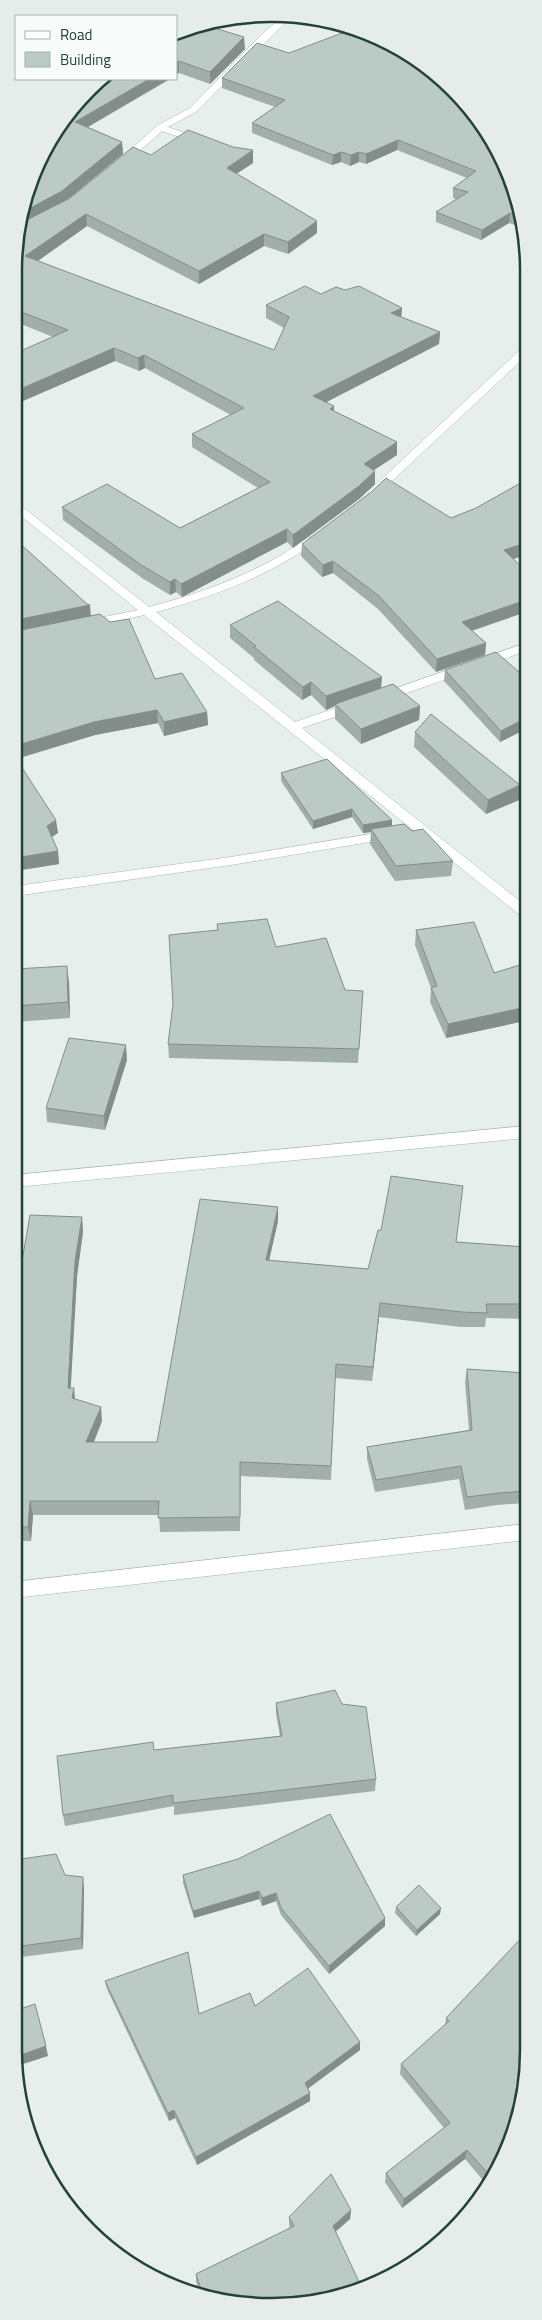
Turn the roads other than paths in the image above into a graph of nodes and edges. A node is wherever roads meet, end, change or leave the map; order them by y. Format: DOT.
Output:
graph roads {
  1 [pos="281,23"];
  2 [pos="161,126"];
  3 [pos="207,144"];
  4 [pos="117,166"];
  5 [pos="520,356"];
  6 [pos="364,502"];
  7 [pos="22,512"];
  8 [pos="328,529"];
  9 [pos="148,612"];
  10 [pos="72,627"];
  11 [pos="520,649"];
  12 [pos="294,727"];
  13 [pos="424,829"];
  14 [pos="22,890"];
  15 [pos="520,908"];
  16 [pos="520,1133"];
  17 [pos="22,1181"];
  18 [pos="520,1533"];
  19 [pos="22,1589"];
  1 -- 2 [label="street"];
  2 -- 3 [label="street"];
  2 -- 4 [label="street"];
  5 -- 6 [label="street"];
  7 -- 9 [label="street"];
  8 -- 9 [label="street"];
  9 -- 10 [label="street"];
  9 -- 12 [label="street"];
  11 -- 12 [label="street"];
  12 -- 13 [label="street"];
  13 -- 14 [label="street"];
  13 -- 15 [label="street"];
  16 -- 17 [label="street"];
  18 -- 19 [label="street"];
}
